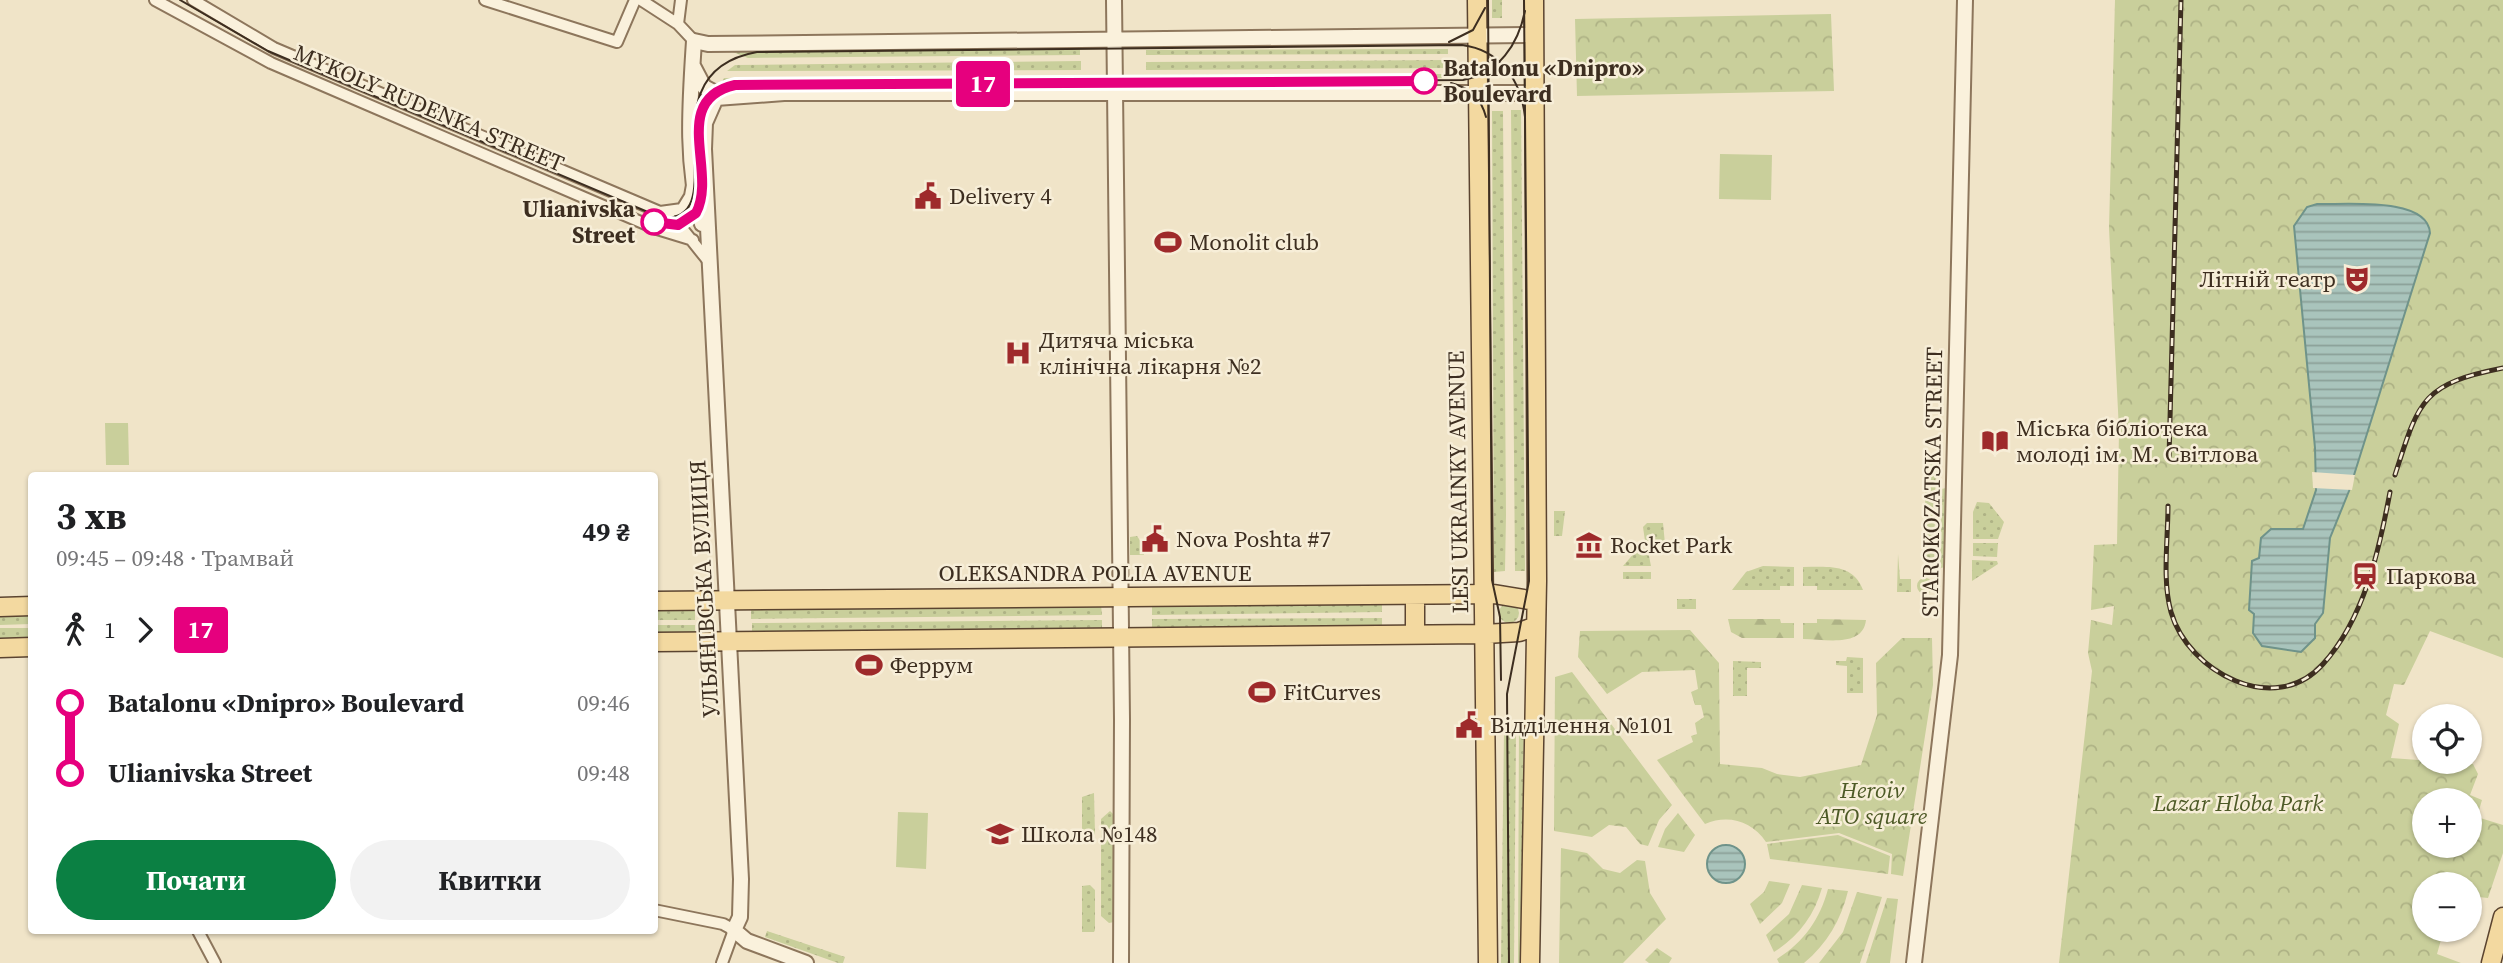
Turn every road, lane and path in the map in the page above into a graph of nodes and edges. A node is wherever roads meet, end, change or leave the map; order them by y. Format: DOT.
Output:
graph roads {
  1 [pos="155,0"];
  2 [pos="193,0"];
  3 [pos="485,0"];
  4 [pos="635,0"];
  5 [pos="641,0"];
  6 [pos="681,0"];
  7 [pos="1114,0"];
  8 [pos="1477,0"];
  9 [pos="1534,0"];
  10 [pos="1965,0"];
  11 [pos="678,24"];
  12 [pos="1477,35"];
  13 [pos="1534,35"];
  14 [pos="1115,38"];
  15 [pos="694,41"];
  16 [pos="692,65"];
  17 [pos="1477,92"];
  18 [pos="1115,93"];
  19 [pos="1534,93"];
  20 [pos="718,97"];
  21 [pos="692,179"];
  22 [pos="665,214"];
  23 [pos="693,240"];
  24 [pos="708,245"];
  25 [pos="709,262"];
  26 [pos="1483,594"];
  27 [pos="1415,595"];
  28 [pos="1121,598"];
  29 [pos="728,599"];
  30 [pos="658,601"];
  31 [pos="1535,601"];
  32 [pos="28,606"];
  33 [pos="0,607"];
  34 [pos="1534,627"];
  35 [pos="1485,634"];
  36 [pos="1415,635"];
  37 [pos="1121,638"];
  38 [pos="730,641"];
  39 [pos="658,642"];
  40 [pos="28,647"];
  41 [pos="0,648"];
  42 [pos="658,911"];
  43 [pos="2503,917"];
  44 [pos="734,930"];
  45 [pos="200,934"];
  46 [pos="215,963"];
  47 [pos="722,963"];
  48 [pos="806,963"];
  49 [pos="1121,963"];
  50 [pos="1488,963"];
  51 [pos="1530,963"];
  52 [pos="1914,963"];
  53 [pos="2491,963"];
  1 -- 23 [label="street, MYKOLY RUDENKA STREET"];
  2 -- 22 [label="street, MYKOLY RUDENKA STREET"];
  3 -- 4 [label="street"];
  5 -- 11 [label="street"];
  6 -- 11 [label="street"];
  7 -- 14 [label="street"];
  8 -- 12 [label="main road, LESI UKRAINKY AVENUE"];
  9 -- 13 [label="main road"];
  10 -- 52 [label="street, STAROKOZATSKA STREET"];
  11 -- 15 [label="street"];
  12 -- 13 [label="street"];
  12 -- 14 [label="street"];
  12 -- 17 [label="main road, LESI UKRAINKY AVENUE"];
  13 -- 19 [label="main road"];
  14 -- 15 [label="street"];
  14 -- 18 [label="street"];
  15 -- 16 [label="street, УЛЬЯНІВСЬКА ВУЛИЦЯ"];
  16 -- 20 [label="street"];
  16 -- 21 [label="street, УЛЬЯНІВСЬКА ВУЛИЦЯ"];
  17 -- 18 [label="street"];
  17 -- 19 [label="street"];
  17 -- 26 [label="main road, LESI UKRAINKY AVENUE"];
  18 -- 20 [label="street"];
  18 -- 28 [label="street"];
  19 -- 31 [label="main road"];
  20 -- 24 [label="street, УЛЬЯНІВСЬКА ВУЛИЦЯ"];
  21 -- 22 [label="street"];
  21 -- 24 [label="street, УЛЬЯНІВСЬКА ВУЛИЦЯ"];
  22 -- 23 [label="street, MYKOLY RUDENKA STREET"];
  23 -- 25 [label="street, MYKOLY RUDENKA STREET"];
  24 -- 25 [label="street, УЛЬЯНІВСЬКА ВУЛИЦЯ"];
  25 -- 29 [label="street, УЛЬЯНІВСЬКА ВУЛИЦЯ"];
  26 -- 27 [label="main road, OLEKSANDRA POLIA AVENUE"];
  26 -- 31 [label="main road, OLEKSANDRA POLIA AVENUE"];
  26 -- 35 [label="main road, LESI UKRAINKY AVENUE"];
  27 -- 28 [label="main road, OLEKSANDRA POLIA AVENUE"];
  27 -- 36 [label="main road"];
  28 -- 29 [label="main road, OLEKSANDRA POLIA AVENUE"];
  28 -- 37 [label="street"];
  29 -- 30 [label="main road, OLEKSANDRA POLIA AVENUE"];
  29 -- 38 [label="street, УЛЬЯНІВСЬКА ВУЛИЦЯ"];
  31 -- 34 [label="main road"];
  32 -- 33 [label="main road"];
  34 -- 35 [label="main road"];
  34 -- 51 [label="main road"];
  35 -- 36 [label="main road"];
  35 -- 50 [label="main road, LESI UKRAINKY AVENUE"];
  36 -- 37 [label="main road"];
  37 -- 38 [label="main road"];
  37 -- 49 [label="street"];
  38 -- 39 [label="main road"];
  38 -- 44 [label="street, УЛЬЯНІВСЬКА ВУЛИЦЯ"];
  40 -- 41 [label="main road"];
  42 -- 44 [label="street"];
  43 -- 53 [label="main road"];
  44 -- 47 [label="street"];
  44 -- 48 [label="street"];
  45 -- 46 [label="street"];
}
